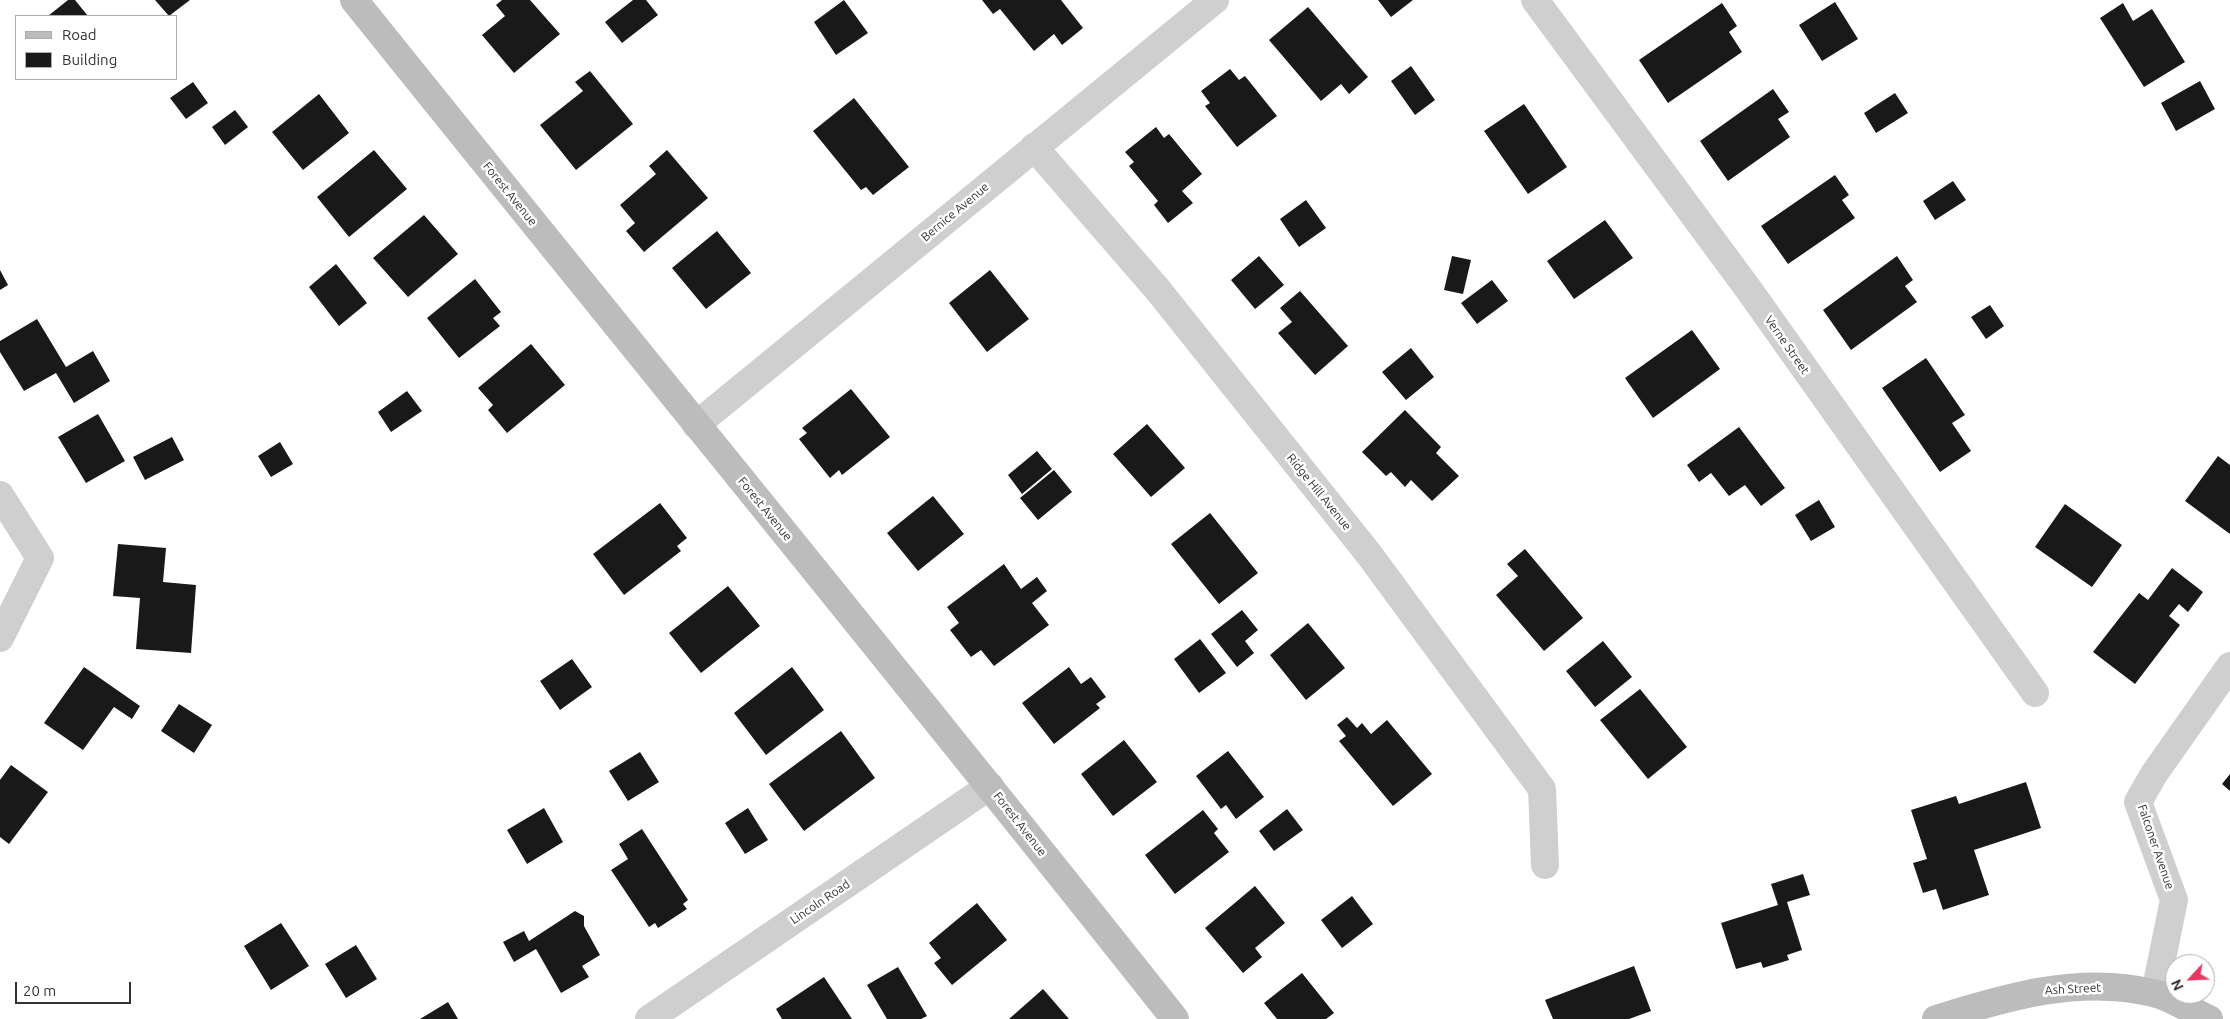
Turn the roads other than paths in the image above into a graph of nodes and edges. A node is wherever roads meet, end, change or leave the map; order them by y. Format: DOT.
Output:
graph roads {
  1 [pos="354,0"];
  2 [pos="1215,0"];
  3 [pos="1535,0"];
  4 [pos="1034,147"];
  5 [pos="696,425"];
  6 [pos="0,495"];
  7 [pos="0,638"];
  8 [pos="2230,666"];
  9 [pos="2035,693"];
  10 [pos="990,786"];
  11 [pos="1545,865"];
  12 [pos="2155,993"];
  13 [pos="649,1019"];
  14 [pos="1175,1019"];
  15 [pos="1936,1019"];
  16 [pos="2209,1019"];
  1 -- 5 [label="street, Forest Avenue"];
  2 -- 4 [label="street, Bernice Avenue"];
  3 -- 9 [label="street, Verne Street"];
  4 -- 5 [label="street, Bernice Avenue"];
  4 -- 11 [label="street, Ridge Hill Avenue"];
  5 -- 10 [label="street, Forest Avenue"];
  6 -- 7 [label="street"];
  8 -- 12 [label="street, Falconer Avenue"];
  10 -- 13 [label="street, Lincoln Road"];
  10 -- 14 [label="street, Forest Avenue"];
  12 -- 15 [label="street, Ash Street"];
  12 -- 16 [label="street, Ash Street"];
}
